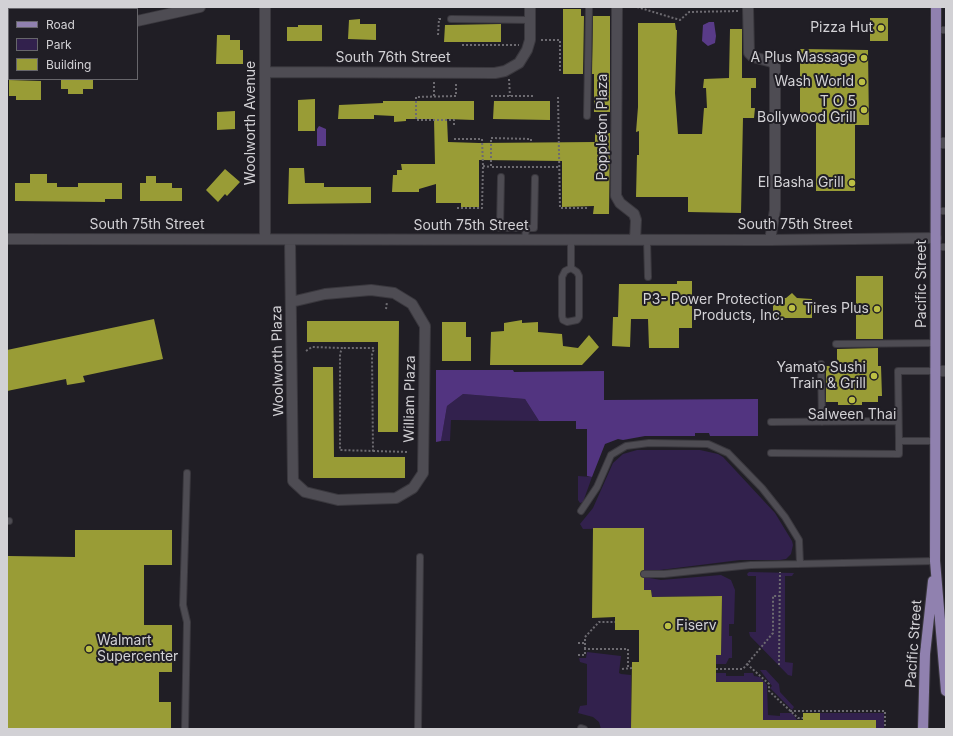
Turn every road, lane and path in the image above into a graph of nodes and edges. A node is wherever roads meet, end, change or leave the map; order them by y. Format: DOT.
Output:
graph roads {
  1 [pos="200,7"];
  2 [pos="265,7"];
  3 [pos="530,7"];
  4 [pos="589,7"];
  5 [pos="617,7"];
  6 [pos="638,7"];
  7 [pos="936,7"];
  8 [pos="748,9"];
  9 [pos="451,19"];
  10 [pos="530,20"];
  11 [pos="138,21"];
  12 [pos="438,28"];
  13 [pos="941,30"];
  14 [pos="438,36"];
  15 [pos="547,40"];
  16 [pos="462,45"];
  17 [pos="529,46"];
  18 [pos="509,69"];
  19 [pos="265,72"];
  20 [pos="434,73"];
  21 [pos="456,73"];
  22 [pos="560,73"];
  23 [pos="492,96"];
  24 [pos="510,96"];
  25 [pos="534,96"];
  26 [pos="434,97"];
  27 [pos="558,97"];
  28 [pos="587,116"];
  29 [pos="454,125"];
  30 [pos="454,139"];
  31 [pos="531,141"];
  32 [pos="941,143"];
  33 [pos="483,166"];
  34 [pos="491,167"];
  35 [pos="559,167"];
  36 [pos="501,177"];
  37 [pos="535,178"];
  38 [pos="455,208"];
  39 [pos="587,208"];
  40 [pos="941,211"];
  41 [pos="526,228"];
  42 [pos="7,239"];
  43 [pos="265,239"];
  44 [pos="290,240"];
  45 [pos="525,240"];
  46 [pos="571,240"];
  47 [pos="635,240"];
  48 [pos="648,240"];
  49 [pos="770,240"];
  50 [pos="936,242"];
  51 [pos="946,247"];
  52 [pos="571,268"];
  53 [pos="648,278"];
  54 [pos="291,302"];
  55 [pos="936,343"];
  56 [pos="836,344"];
  57 [pos="342,348"];
  58 [pos="306,351"];
  59 [pos="821,364"];
  60 [pos="946,371"];
  61 [pos="936,372"];
  62 [pos="771,422"];
  63 [pos="822,422"];
  64 [pos="898,422"];
  65 [pos="898,441"];
  66 [pos="936,441"];
  67 [pos="373,450"];
  68 [pos="409,452"];
  69 [pos="771,453"];
  70 [pos="186,473"];
  71 [pos="423,473"];
  72 [pos="581,511"];
  73 [pos="420,558"];
  74 [pos="935,561"];
  75 [pos="800,564"];
  76 [pos="780,572"];
  77 [pos="644,574"];
  78 [pos="780,596"];
  79 [pos="615,622"];
  80 [pos="773,630"];
  81 [pos="780,630"];
  82 [pos="578,643"];
  83 [pos="585,643"];
  84 [pos="585,649"];
  85 [pos="578,655"];
  86 [pos="747,664"];
  87 [pos="779,665"];
  88 [pos="622,668"];
  89 [pos="628,668"];
  90 [pos="632,668"];
  91 [pos="716,669"];
  92 [pos="946,692"];
  93 [pos="790,711"];
  94 [pos="803,718"];
  95 [pos="185,729"];
  96 [pos="418,729"];
  97 [pos="886,729"];
  98 [pos="923,729"];
  1 -- 11 [label="street"];
  2 -- 19 [label="street, Woolworth Avenue"];
  3 -- 10 [label="street"];
  4 -- 28 [label="lane"];
  5 -- 47 [label="street, Poppleton Plaza"];
  6 -- 8 [label="path"];
  7 -- 13 [label="main road, Pacific Street"];
  8 -- 49 [label="street"];
  9 -- 10 [label="lane"];
  10 -- 17 [label="street"];
  12 -- 14 [label="path"];
  13 -- 32 [label="main road, Pacific Street"];
  15 -- 22 [label="path"];
  16 -- 17 [label="path"];
  17 -- 18 [label="street, South 76th Street"];
  18 -- 21 [label="street, South 76th Street"];
  18 -- 24 [label="path"];
  19 -- 20 [label="street, South 76th Street"];
  19 -- 43 [label="street, Woolworth Avenue"];
  20 -- 21 [label="street, South 76th Street"];
  20 -- 26 [label="path"];
  21 -- 26 [label="path"];
  23 -- 24 [label="path"];
  24 -- 25 [label="path"];
  26 -- 29 [label="path"];
  27 -- 35 [label="path"];
  30 -- 33 [label="path"];
  31 -- 34 [label="path"];
  32 -- 40 [label="main road, Pacific Street"];
  33 -- 34 [label="path"];
  33 -- 38 [label="path"];
  34 -- 35 [label="path"];
  35 -- 39 [label="path"];
  36 -- 41 [label="lane"];
  37 -- 41 [label="lane"];
  40 -- 50 [label="main road, Pacific Street"];
  41 -- 45 [label="lane"];
  42 -- 43 [label="street, South 75th Street"];
  43 -- 44 [label="street, South 75th Street"];
  44 -- 45 [label="street, South 75th Street"];
  44 -- 54 [label="street, Woolworth Plaza"];
  45 -- 46 [label="street, South 75th Street"];
  46 -- 47 [label="street, South 75th Street"];
  46 -- 52 [label="lane"];
  47 -- 48 [label="street, South 75th Street"];
  48 -- 49 [label="street, South 75th Street"];
  48 -- 53 [label="lane"];
  49 -- 50 [label="street, South 75th Street"];
  50 -- 51 [label="lane"];
  50 -- 55 [label="main road, Pacific Street"];
  52 -- 52 [label="lane"];
  54 -- 71 [label="street, William Plaza"];
  54 -- 71 [label="street, Woolworth Plaza"];
  55 -- 56 [label="lane"];
  55 -- 61 [label="main road, Pacific Street"];
  57 -- 58 [label="path"];
  57 -- 67 [label="path"];
  57 -- 67 [label="path"];
  59 -- 63 [label="lane"];
  60 -- 61 [label="street"];
  61 -- 64 [label="lane"];
  61 -- 66 [label="main road, Pacific Street"];
  62 -- 63 [label="lane"];
  63 -- 64 [label="lane"];
  64 -- 65 [label="lane"];
  65 -- 66 [label="lane"];
  65 -- 69 [label="lane"];
  66 -- 74 [label="main road, Pacific Street"];
  67 -- 68 [label="path"];
  70 -- 95 [label="lane"];
  72 -- 75 [label="lane"];
  73 -- 96 [label="lane"];
  74 -- 75 [label="lane"];
  74 -- 92 [label="main road, Pacific Street"];
  74 -- 98 [label="main road, Pacific Street"];
  75 -- 77 [label="lane"];
  76 -- 78 [label="path"];
  78 -- 80 [label="path"];
  78 -- 81 [label="path"];
  79 -- 83 [label="path"];
  80 -- 81 [label="path"];
  80 -- 86 [label="path"];
  81 -- 87 [label="path"];
  82 -- 83 [label="path"];
  83 -- 84 [label="path"];
  84 -- 85 [label="path"];
  84 -- 89 [label="path"];
  86 -- 91 [label="path"];
  86 -- 93 [label="path"];
  88 -- 89 [label="path"];
  89 -- 90 [label="path"];
  93 -- 94 [label="path"];
  93 -- 97 [label="path"];
}
